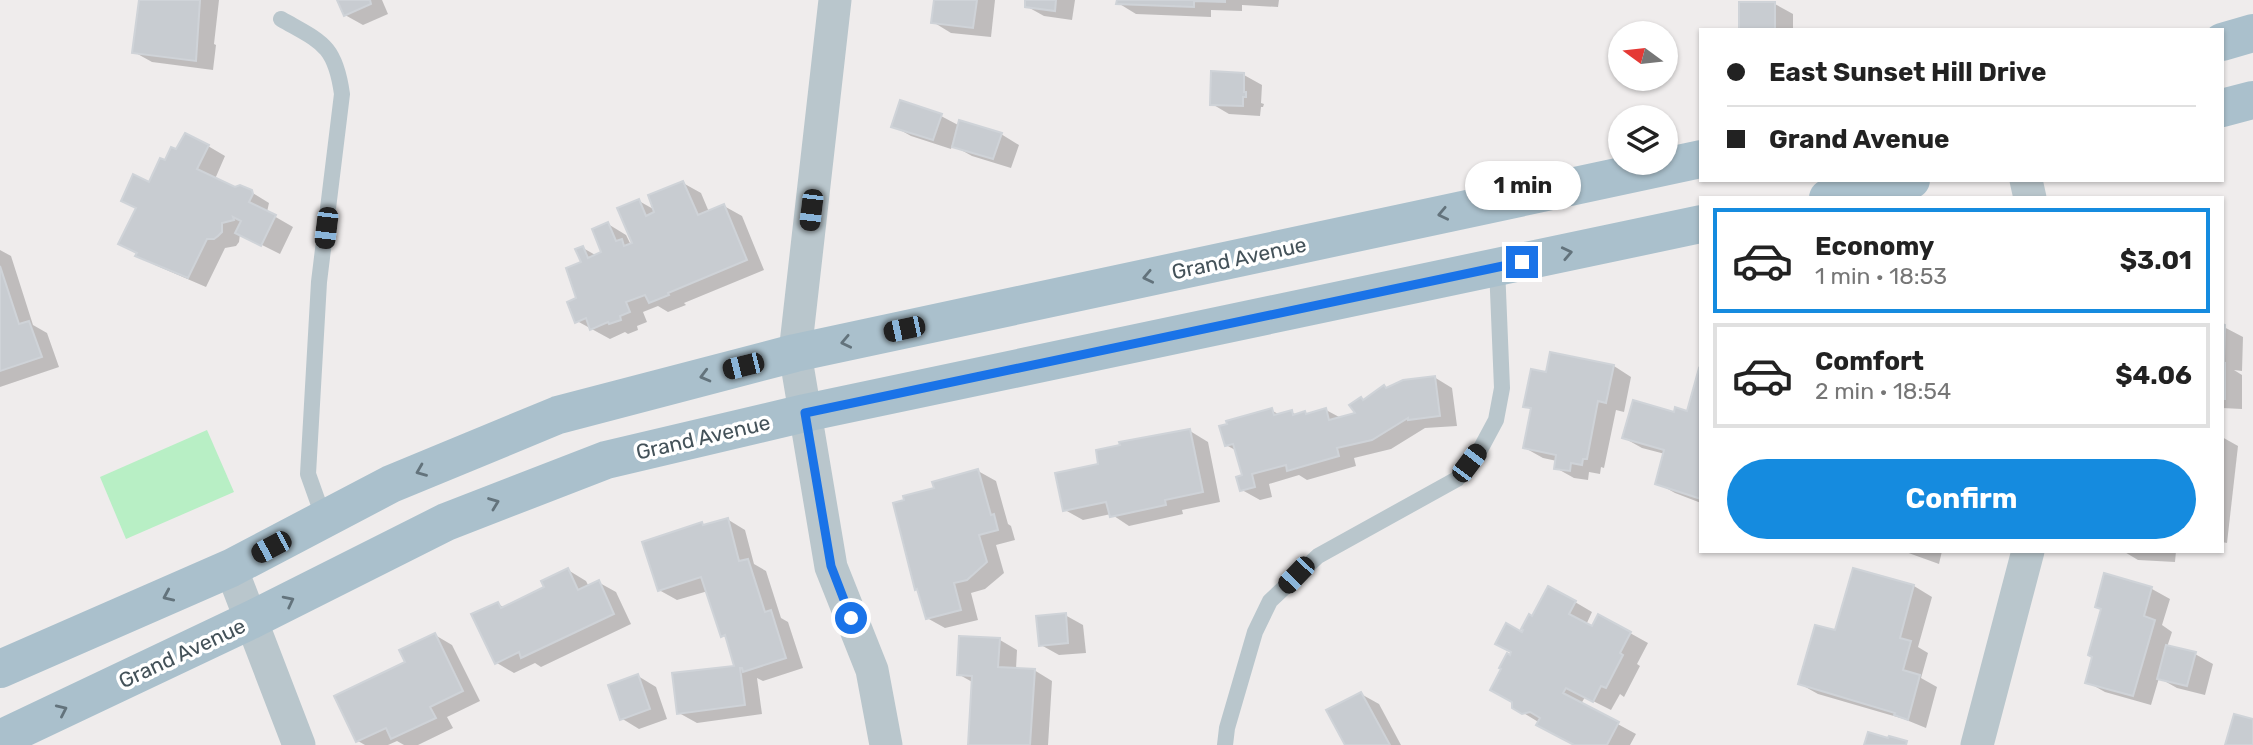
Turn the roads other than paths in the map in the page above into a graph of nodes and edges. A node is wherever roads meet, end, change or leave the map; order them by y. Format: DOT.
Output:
graph roads {
  1 [pos="835,0"];
  2 [pos="281,19"];
  3 [pos="2253,33"];
  4 [pos="2224,41"];
  5 [pos="2253,100"];
  6 [pos="2224,107"];
  7 [pos="1699,159"];
  8 [pos="1902,182"];
  9 [pos="1837,196"];
  10 [pos="1699,225"];
  11 [pos="1497,267"];
  12 [pos="795,353"];
  13 [pos="805,413"];
  14 [pos="324,519"];
  15 [pos="2027,553"];
  16 [pos="231,568"];
  17 [pos="251,620"];
  18 [pos="0,669"];
  19 [pos="0,739"];
  20 [pos="299,745"];
  21 [pos="886,745"];
  22 [pos="1225,745"];
  23 [pos="1977,745"];
  1 -- 12 [label="street"];
  2 -- 14 [label="lane"];
  3 -- 4 [label="main road"];
  5 -- 6 [label="main road"];
  7 -- 12 [label="main road, Grand Avenue, one-way"];
  8 -- 9 [label="main road"];
  11 -- 10 [label="main road, Grand Avenue, one-way"];
  11 -- 13 [label="main road, Grand Avenue"];
  11 -- 22 [label="lane"];
  12 -- 13 [label="street"];
  12 -- 14 [label="main road, Grand Avenue, one-way"];
  17 -- 13 [label="main road, Grand Avenue, one-way"];
  13 -- 21 [label="street"];
  14 -- 16 [label="main road, Grand Avenue"];
  15 -- 23 [label="street"];
  16 -- 17 [label="street"];
  16 -- 18 [label="main road, Grand Avenue, one-way"];
  19 -- 17 [label="main road, Grand Avenue, one-way"];
  17 -- 20 [label="street"];
}
